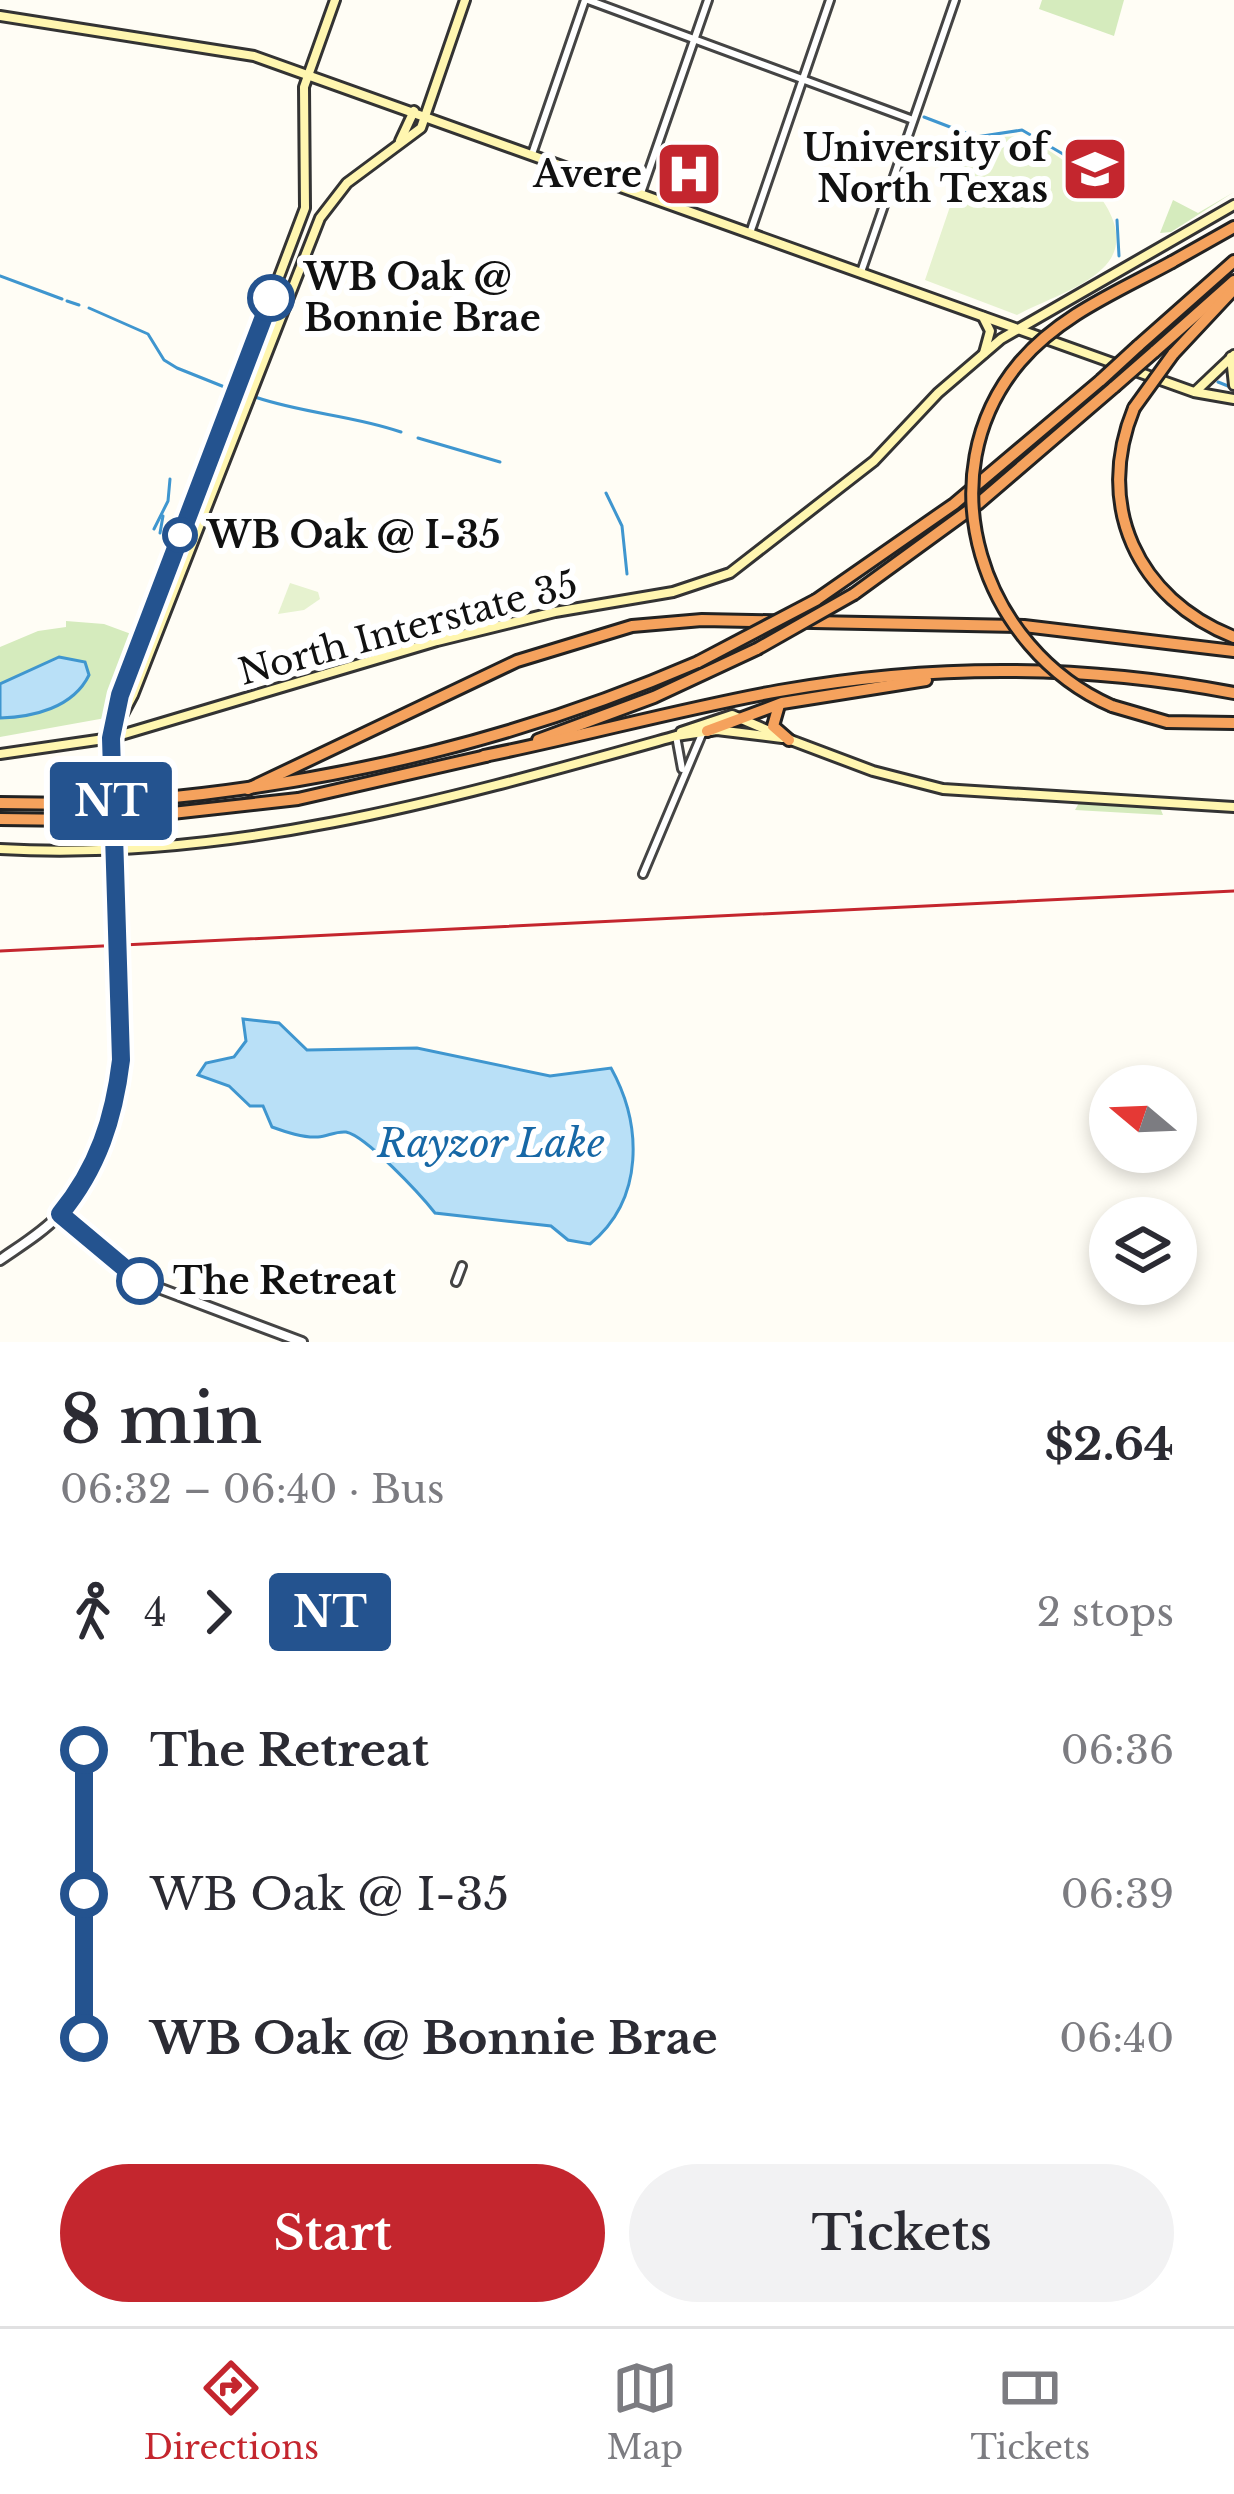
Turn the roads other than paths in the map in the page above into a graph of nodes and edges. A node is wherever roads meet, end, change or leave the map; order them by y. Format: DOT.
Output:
graph roads {
  1 [pos="335,0"];
  2 [pos="466,0"];
  3 [pos="586,0"];
  4 [pos="708,0"];
  5 [pos="830,0"];
  6 [pos="955,0"];
  7 [pos="0,16"];
  8 [pos="694,39"];
  9 [pos="308,73"];
  10 [pos="803,79"];
  11 [pos="414,111"];
  12 [pos="427,116"];
  13 [pos="914,119"];
  14 [pos="395,147"];
  15 [pos="532,154"];
  16 [pos="641,193"];
  17 [pos="1234,205"];
  18 [pos="305,208"];
  19 [pos="320,218"];
  20 [pos="1234,227"];
  21 [pos="750,233"];
  22 [pos="1234,260"];
  23 [pos="861,272"];
  24 [pos="1234,285"];
  25 [pos="977,312"];
  26 [pos="1018,327"];
  27 [pos="983,355"];
  28 [pos="1233,356"];
  29 [pos="1234,385"];
  30 [pos="1195,392"];
  31 [pos="1234,399"];
  32 [pos="1234,637"];
  33 [pos="1234,651"];
  34 [pos="130,669"];
  35 [pos="982,671"];
  36 [pos="142,674"];
  37 [pos="1234,693"];
  38 [pos="782,703"];
  39 [pos="737,716"];
  40 [pos="1234,723"];
  41 [pos="707,731"];
  42 [pos="676,736"];
  43 [pos="111,738"];
  44 [pos="790,740"];
  45 [pos="0,754"];
  46 [pos="484,756"];
  47 [pos="680,778"];
  48 [pos="248,789"];
  49 [pos="0,803"];
  50 [pos="1234,807"];
  51 [pos="0,819"];
  52 [pos="0,849"];
  53 [pos="113,849"];
  54 [pos="643,874"];
  55 [pos="60,1214"];
  56 [pos="0,1260"];
  57 [pos="462,1266"];
  58 [pos="456,1282"];
  59 [pos="302,1342"];
  1 -- 9 [label="main road"];
  2 -- 12 [label="main road"];
  3 -- 8 [label="street"];
  3 -- 15 [label="street"];
  4 -- 8 [label="street"];
  5 -- 10 [label="street"];
  6 -- 13 [label="street"];
  7 -- 9 [label="main road"];
  8 -- 10 [label="street"];
  8 -- 16 [label="street"];
  9 -- 11 [label="main road"];
  9 -- 18 [label="main road"];
  10 -- 13 [label="street"];
  10 -- 21 [label="street"];
  11 -- 12 [label="main road"];
  11 -- 14 [label="main road"];
  12 -- 14 [label="main road"];
  12 -- 15 [label="main road"];
  13 -- 23 [label="street"];
  14 -- 19 [label="main road"];
  15 -- 16 [label="main road"];
  16 -- 21 [label="main road"];
  17 -- 26 [label="main road, North Interstate 35"];
  18 -- 19 [label="main road"];
  18 -- 34 [label="main road"];
  19 -- 36 [label="main road"];
  20 -- 40 [label="highway, bridge"];
  21 -- 23 [label="main road"];
  22 -- 48 [label="highway, bridge"];
  23 -- 25 [label="main road"];
  24 -- 32 [label="highway, bridge"];
  24 -- 46 [label="highway, bridge"];
  25 -- 26 [label="main road"];
  25 -- 27 [label="main road"];
  26 -- 27 [label="main road, North Interstate 35"];
  26 -- 30 [label="main road"];
  27 -- 43 [label="main road, North Interstate 35"];
  28 -- 29 [label="main road"];
  28 -- 30 [label="main road"];
  30 -- 31 [label="main road"];
  33 -- 48 [label="highway"];
  34 -- 36 [label="main road"];
  34 -- 43 [label="main road"];
  35 -- 37 [label="highway"];
  35 -- 38 [label="highway"];
  35 -- 46 [label="highway"];
  36 -- 43 [label="main road"];
  38 -- 39 [label="highway"];
  38 -- 44 [label="highway"];
  39 -- 41 [label="highway"];
  39 -- 42 [label="main road"];
  39 -- 44 [label="main road"];
  41 -- 42 [label="main road"];
  41 -- 44 [label="main road"];
  41 -- 47 [label="street"];
  42 -- 47 [label="street"];
  42 -- 53 [label="main road"];
  43 -- 45 [label="main road, North Interstate 35"];
  43 -- 53 [label="main road"];
  44 -- 50 [label="main road"];
  46 -- 51 [label="highway, bridge"];
  47 -- 54 [label="street"];
  48 -- 49 [label="highway, bridge"];
  52 -- 53 [label="main road"];
  53 -- 55 [label="street"];
  55 -- 56 [label="street"];
  55 -- 59 [label="street"];
  57 -- 58 [label="street"];
}
